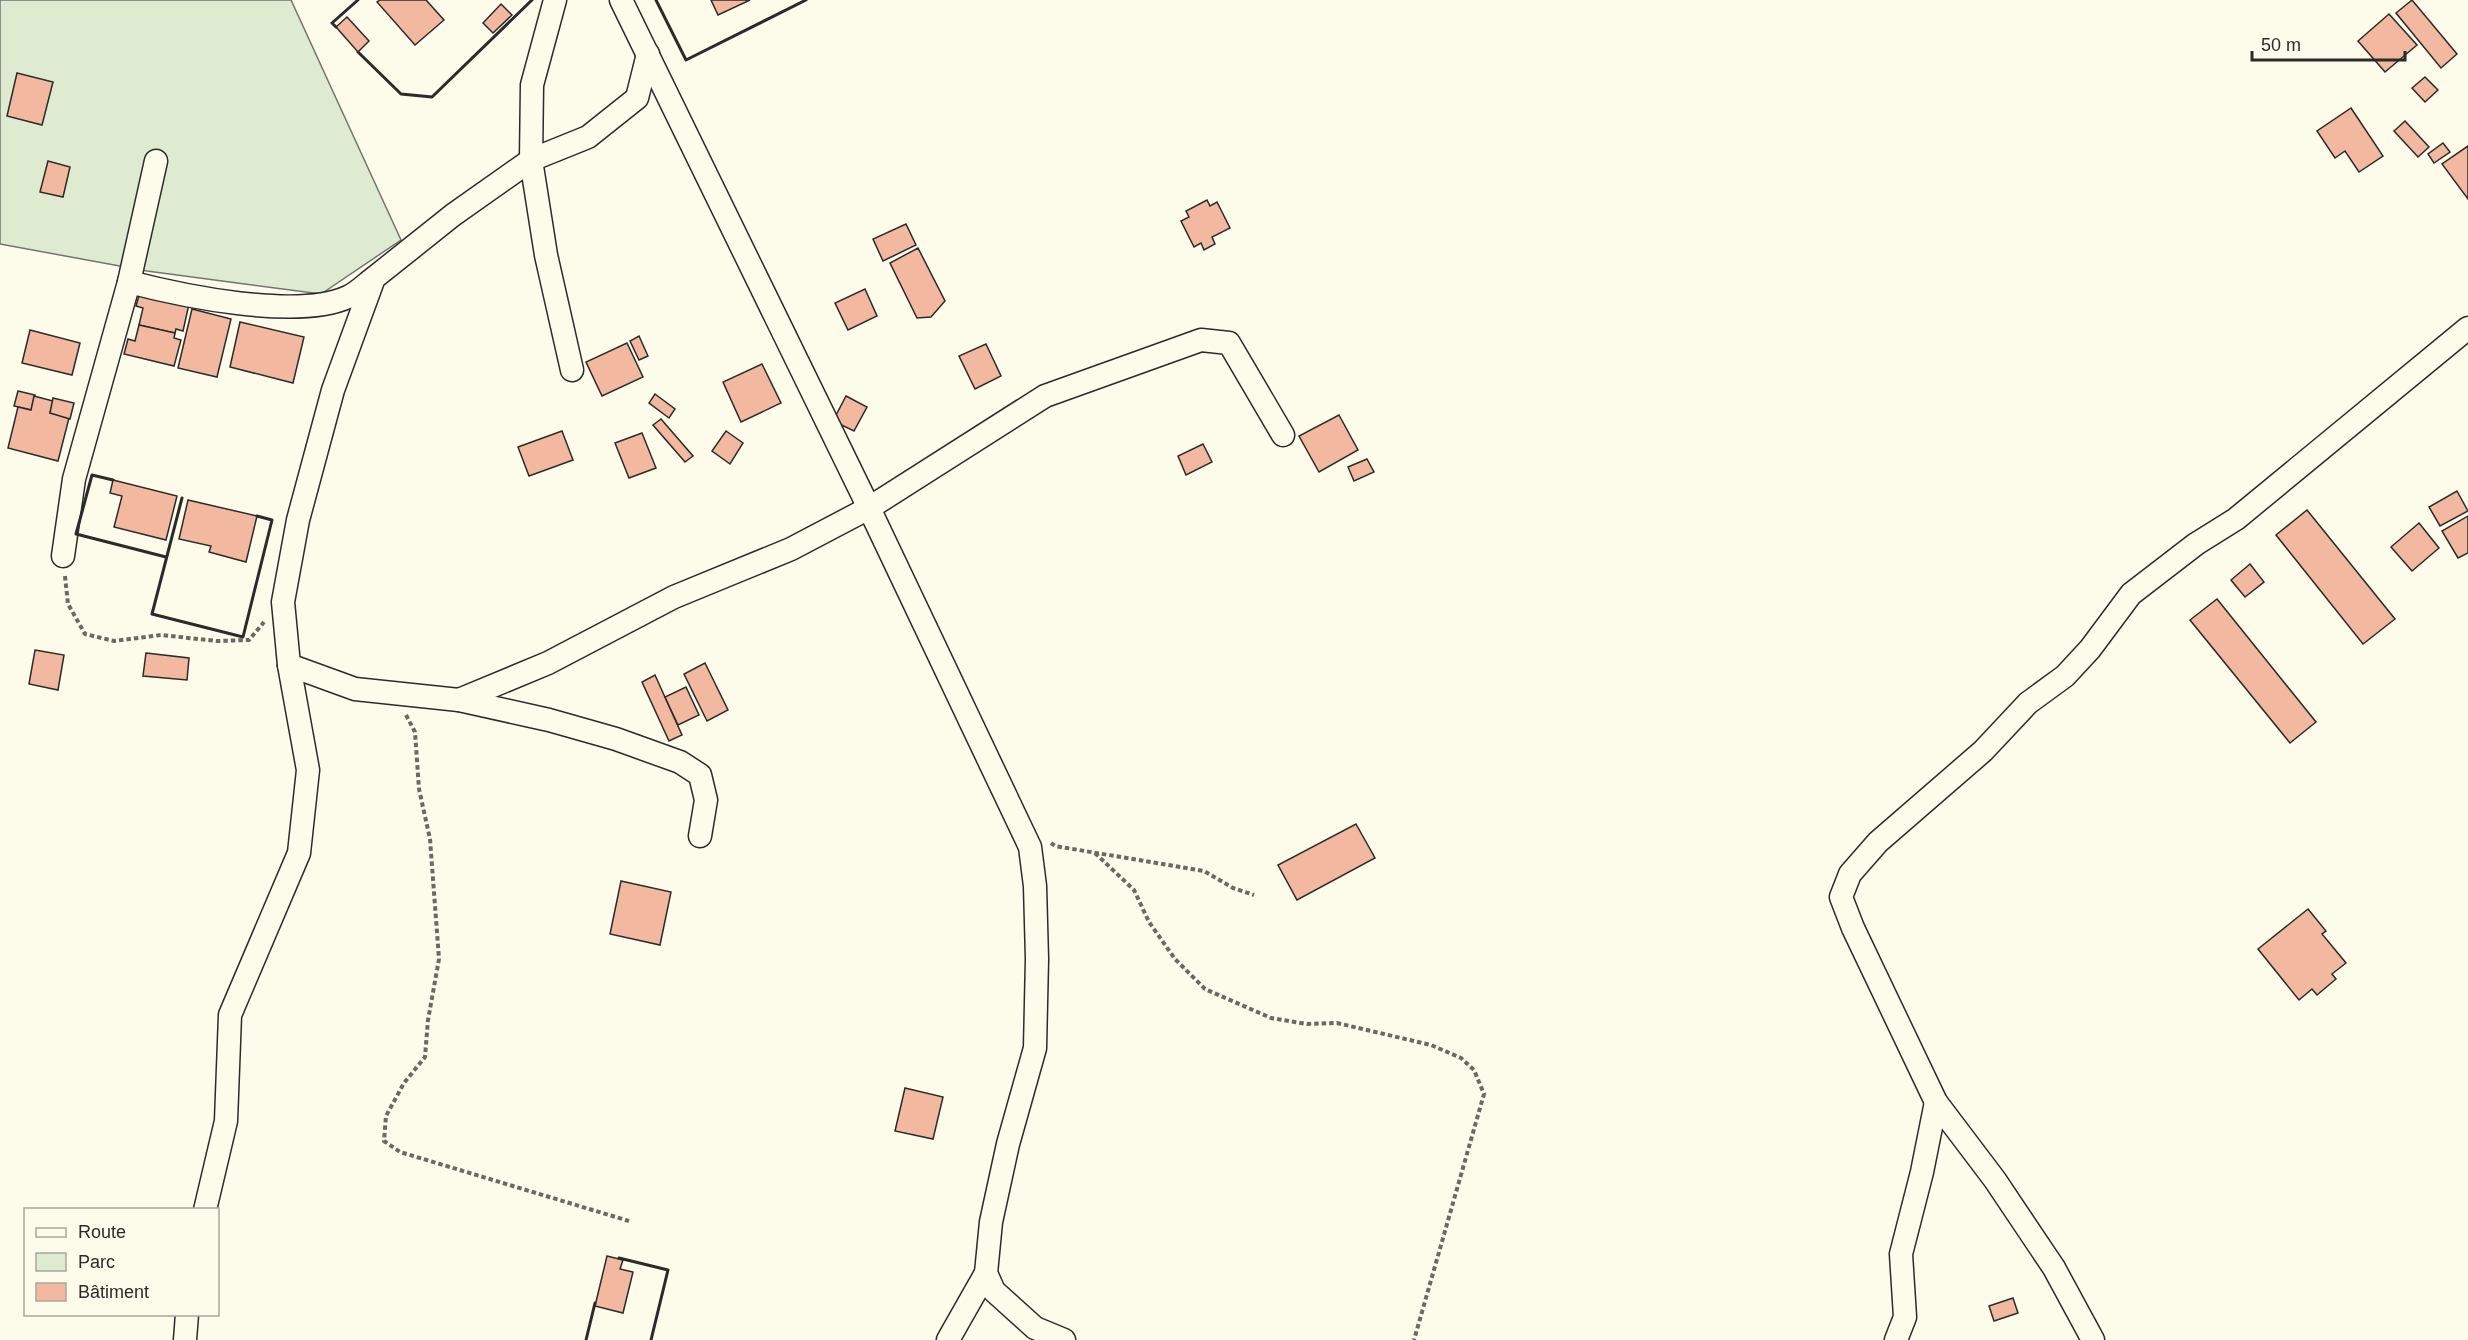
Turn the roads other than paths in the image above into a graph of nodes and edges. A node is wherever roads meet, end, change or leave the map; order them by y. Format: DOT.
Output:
graph roads {
  1 [pos="555,0"];
  2 [pos="621,0"];
  3 [pos="648,54"];
  4 [pos="531,160"];
  5 [pos="156,161"];
  6 [pos="374,278"];
  7 [pos="129,282"];
  8 [pos="2468,328"];
  9 [pos="572,370"];
  10 [pos="1283,435"];
  11 [pos="869,508"];
  12 [pos="63,556"];
  13 [pos="289,665"];
  14 [pos="459,700"];
  15 [pos="700,836"];
  16 [pos="1936,1102"];
  17 [pos="205,1208"];
  18 [pos="986,1273"];
  19 [pos="187,1316"];
  20 [pos="185,1340"];
  21 [pos="948,1340"];
  22 [pos="1064,1340"];
  23 [pos="1896,1340"];
  24 [pos="2093,1340"];
  1 -- 4 [label="street"];
  2 -- 3 [label="street"];
  3 -- 4 [label="street"];
  3 -- 11 [label="street"];
  4 -- 6 [label="street"];
  4 -- 9 [label="street"];
  5 -- 7 [label="street"];
  6 -- 7 [label="street"];
  6 -- 13 [label="street"];
  7 -- 12 [label="street"];
  8 -- 16 [label="street"];
  10 -- 11 [label="street"];
  11 -- 14 [label="street"];
  11 -- 18 [label="street"];
  13 -- 14 [label="street"];
  13 -- 17 [label="street"];
  14 -- 15 [label="street"];
  16 -- 23 [label="street"];
  16 -- 24 [label="street"];
  18 -- 21 [label="street"];
  18 -- 22 [label="street"];
  19 -- 20 [label="street"];
}
